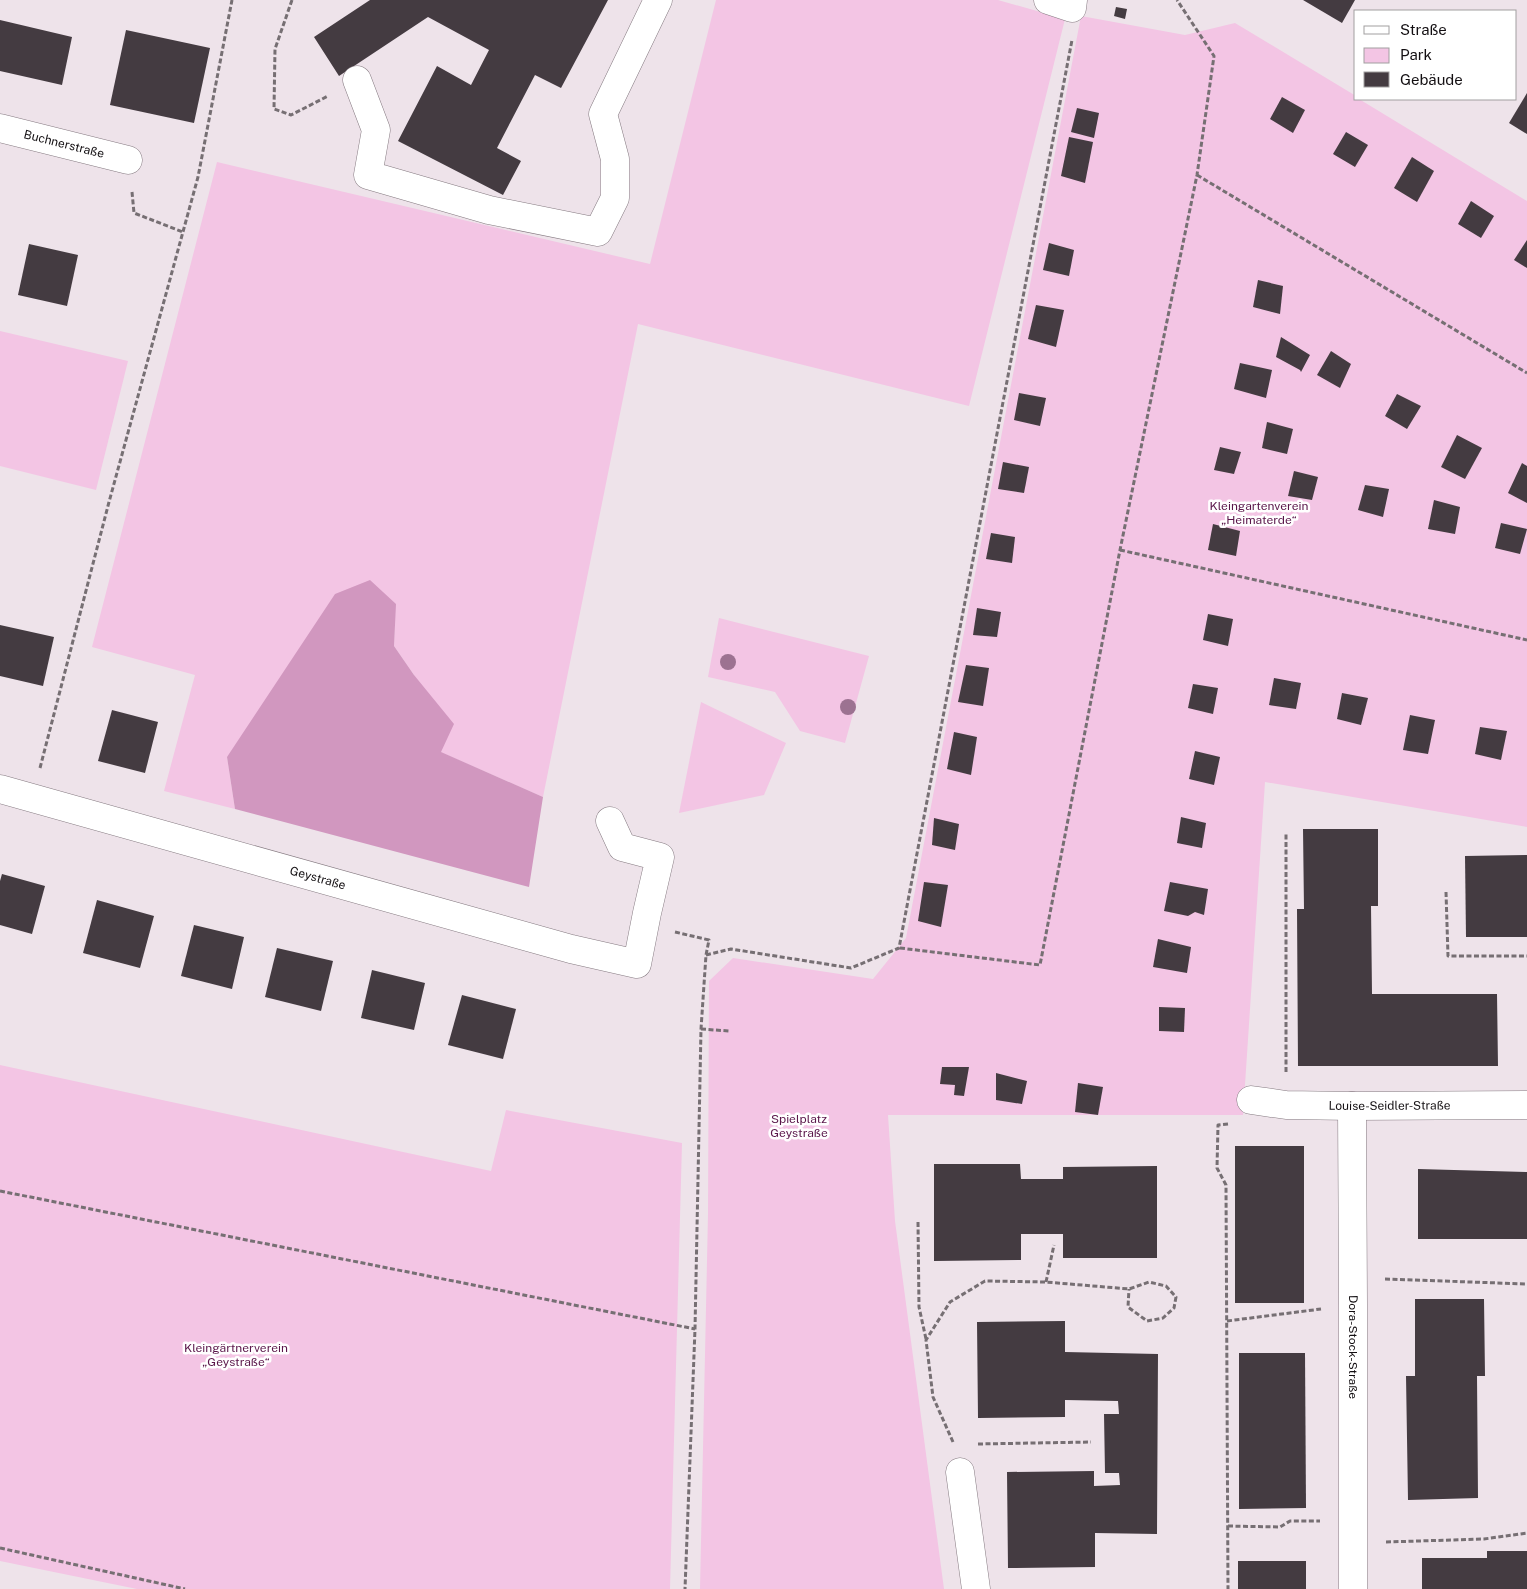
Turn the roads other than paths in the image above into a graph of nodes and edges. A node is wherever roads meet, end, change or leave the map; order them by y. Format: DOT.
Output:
graph roads {
  1 [pos="658,0"];
  2 [pos="357,80"];
  3 [pos="0,128"];
  4 [pos="128,160"];
  5 [pos="0,789"];
  6 [pos="610,821"];
  7 [pos="1251,1100"];
  8 [pos="1527,1105"];
  9 [pos="1352,1106"];
  10 [pos="960,1472"];
  11 [pos="976,1589"];
  12 [pos="1353,1589"];
  1 -- 2 [label="street"];
  3 -- 4 [label="street, Buchnerstraße"];
  5 -- 6 [label="street, Geystraße"];
  7 -- 9 [label="street, Louise-Seidler-Straße"];
  8 -- 9 [label="street, Louise-Seidler-Straße"];
  9 -- 12 [label="street, Dora-Stock-Straße"];
  10 -- 11 [label="street"];
}
